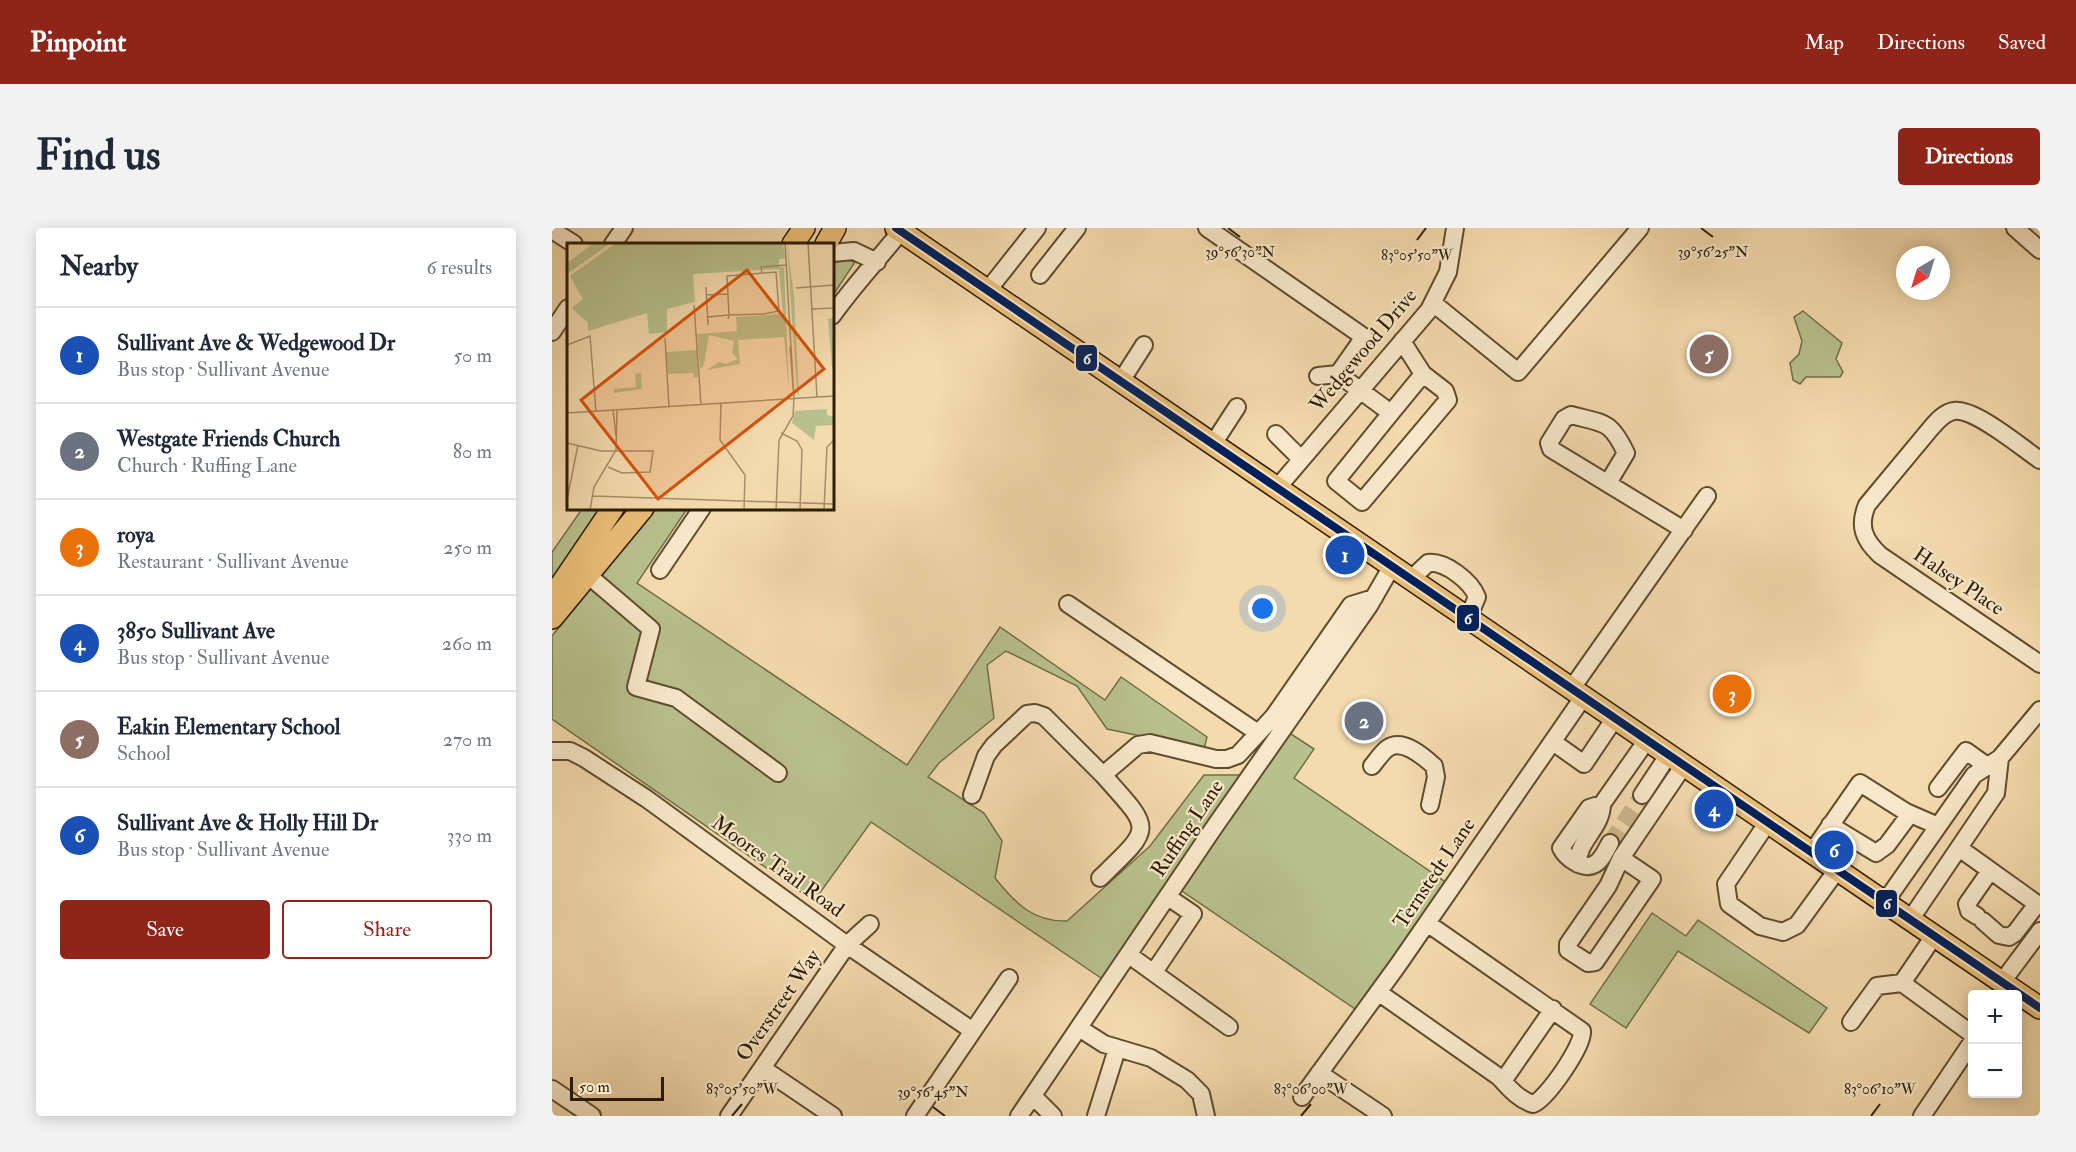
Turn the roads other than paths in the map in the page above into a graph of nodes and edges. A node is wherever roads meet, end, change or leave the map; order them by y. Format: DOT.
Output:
graph roads {
  1 [pos="624,228"];
  2 [pos="804,228"];
  3 [pos="835,228"];
  4 [pos="1036,228"];
  5 [pos="1077,228"];
  6 [pos="1207,228"];
  7 [pos="1455,228"];
  8 [pos="1640,228"];
  9 [pos="2015,228"];
  10 [pos="552,230"];
  11 [pos="898,230"];
  12 [pos="572,243"];
  13 [pos="614,243"];
  14 [pos="794,243"];
  15 [pos="827,243"];
  16 [pos="2040,250"];
  17 [pos="834,253"];
  18 [pos="877,262"];
  19 [pos="1040,274"];
  20 [pos="988,290"];
  21 [pos="1433,303"];
  22 [pos="567,310"];
  23 [pos="834,313"];
  24 [pos="552,332"];
  25 [pos="1402,341"];
  26 [pos="1144,345"];
  27 [pos="1338,374"];
  28 [pos="1423,374"];
  29 [pos="1318,376"];
  30 [pos="1121,381"];
  31 [pos="1362,389"];
  32 [pos="1237,407"];
  33 [pos="1391,413"];
  34 [pos="1276,434"];
  35 [pos="1213,444"];
  36 [pos="1302,459"];
  37 [pos="2040,460"];
  38 [pos="1608,483"];
  39 [pos="1278,487"];
  40 [pos="1707,496"];
  41 [pos="612,510"];
  42 [pos="641,510"];
  43 [pos="701,510"];
  44 [pos="1684,530"];
  45 [pos="1392,566"];
  46 [pos="660,570"];
  47 [pos="589,576"];
  48 [pos="1411,579"];
  49 [pos="552,598"];
  50 [pos="1374,598"];
  51 [pos="1068,604"];
  52 [pos="552,618"];
  53 [pos="1468,618"];
  54 [pos="2040,664"];
  55 [pos="1578,692"];
  56 [pos="2040,710"];
  57 [pos="1615,718"];
  58 [pos="1258,733"];
  59 [pos="1647,740"];
  60 [pos="1552,742"];
  61 [pos="552,751"];
  62 [pos="1676,759"];
  63 [pos="1994,762"];
  64 [pos="1372,766"];
  65 [pos="778,773"];
  66 [pos="1103,775"];
  67 [pos="1938,788"];
  68 [pos="972,795"];
  69 [pos="1642,795"];
  70 [pos="1430,805"];
  71 [pos="1910,814"];
  72 [pos="1768,822"];
  73 [pos="1830,825"];
  74 [pos="1938,826"];
  75 [pos="1610,843"];
  76 [pos="1959,848"];
  77 [pos="1812,852"];
  78 [pos="1621,858"];
  79 [pos="1837,870"];
  80 [pos="1990,871"];
  81 [pos="1100,878"];
  82 [pos="1168,897"];
  83 [pos="1885,902"];
  84 [pos="2039,905"];
  85 [pos="1910,920"];
  86 [pos="1427,923"];
  87 [pos="870,924"];
  88 [pos="2040,931"];
  89 [pos="1934,936"];
  90 [pos="847,945"];
  91 [pos="1129,955"];
  92 [pos="1154,972"];
  93 [pos="1009,978"];
  94 [pos="1902,983"];
  95 [pos="2006,988"];
  96 [pos="1378,992"];
  97 [pos="2040,1008"];
  98 [pos="1553,1009"];
  99 [pos="1851,1022"];
  100 [pos="1229,1027"];
  101 [pos="1079,1028"];
  102 [pos="973,1030"];
  103 [pos="1968,1031"];
  104 [pos="1971,1044"];
  105 [pos="1117,1049"];
  106 [pos="762,1068"];
  107 [pos="1319,1072"];
  108 [pos="1503,1081"];
  109 [pos="552,1089"];
  110 [pos="1033,1096"];
  111 [pos="1302,1096"];
  112 [pos="592,1116"];
  113 [pos="729,1116"];
  114 [pos="833,1116"];
  115 [pos="915,1116"];
  116 [pos="1019,1116"];
  117 [pos="1053,1116"];
  118 [pos="1096,1116"];
  119 [pos="1206,1116"];
  120 [pos="1383,1116"];
  121 [pos="1922,1116"];
  1 -- 13 [label="street"];
  2 -- 14 [label="main road"];
  3 -- 15 [label="main road"];
  4 -- 20 [label="street"];
  5 -- 19 [label="street"];
  6 -- 27 [label="street"];
  7 -- 21 [label="street, Wedgewood Drive"];
  8 -- 21 [label="street"];
  9 -- 16 [label="street"];
  10 -- 12 [label="street"];
  11 -- 18 [label="street"];
  11 -- 20 [label="main road"];
  17 -- 18 [label="street"];
  18 -- 23 [label="street"];
  20 -- 30 [label="main road"];
  21 -- 25 [label="street, Wedgewood Drive"];
  22 -- 24 [label="street"];
  25 -- 28 [label="street"];
  25 -- 31 [label="street, Wedgewood Drive"];
  26 -- 30 [label="street"];
  27 -- 29 [label="street"];
  27 -- 31 [label="street"];
  28 -- 33 [label="street"];
  28 -- 33 [label="street"];
  30 -- 35 [label="main road"];
  31 -- 33 [label="street"];
  31 -- 36 [label="street, Wedgewood Drive"];
  32 -- 35 [label="street"];
  34 -- 36 [label="street"];
  35 -- 39 [label="main road"];
  36 -- 39 [label="street, Wedgewood Drive"];
  37 -- 54 [label="street, Halsey Place"];
  38 -- 38 [label="street"];
  38 -- 44 [label="street"];
  39 -- 45 [label="main road"];
  40 -- 44 [label="street, Ternstedt Lane"];
  41 -- 49 [label="main road"];
  42 -- 47 [label="main road"];
  43 -- 46 [label="street"];
  44 -- 55 [label="street, Ternstedt Lane"];
  45 -- 48 [label="main road"];
  45 -- 50 [label="street, Ruffing Lane"];
  47 -- 52 [label="main road"];
  47 -- 65 [label="street"];
  48 -- 53 [label="main road"];
  48 -- 53 [label="street"];
  50 -- 58 [label="street"];
  50 -- 82 [label="street, Ruffing Lane"];
  51 -- 58 [label="street"];
  53 -- 55 [label="main road"];
  55 -- 57 [label="main road"];
  55 -- 60 [label="street, Ternstedt Lane"];
  56 -- 63 [label="street"];
  57 -- 59 [label="main road"];
  57 -- 60 [label="street"];
  58 -- 66 [label="street"];
  59 -- 62 [label="main road"];
  59 -- 75 [label="street"];
  60 -- 86 [label="street, Ternstedt Lane"];
  61 -- 90 [label="street, Moores Trail Road"];
  62 -- 69 [label="street"];
  62 -- 72 [label="main road"];
  62 -- 78 [label="street"];
  63 -- 67 [label="street"];
  63 -- 74 [label="street"];
  63 -- 76 [label="street"];
  64 -- 70 [label="street"];
  66 -- 68 [label="street"];
  66 -- 81 [label="street"];
  71 -- 73 [label="street"];
  71 -- 73 [label="street"];
  71 -- 74 [label="street"];
  72 -- 77 [label="main road"];
  72 -- 79 [label="street"];
  73 -- 77 [label="street"];
  74 -- 83 [label="street"];
  76 -- 80 [label="street"];
  76 -- 85 [label="street"];
  77 -- 79 [label="main road"];
  78 -- 78 [label="street"];
  79 -- 83 [label="main road"];
  80 -- 84 [label="street"];
  80 -- 84 [label="street"];
  82 -- 91 [label="street, Ruffing Lane"];
  82 -- 92 [label="street"];
  83 -- 85 [label="main road"];
  85 -- 89 [label="main road"];
  86 -- 96 [label="street, Ternstedt Lane"];
  86 -- 98 [label="street"];
  87 -- 90 [label="street, Overstreet Way"];
  88 -- 95 [label="street"];
  89 -- 94 [label="street"];
  89 -- 95 [label="main road"];
  90 -- 102 [label="street, Moores Trail Road"];
  90 -- 106 [label="street, Overstreet Way"];
  91 -- 92 [label="street"];
  91 -- 101 [label="street, Ruffing Lane"];
  92 -- 100 [label="street"];
  93 -- 102 [label="street"];
  94 -- 99 [label="street"];
  94 -- 103 [label="street"];
  95 -- 97 [label="main road"];
  96 -- 107 [label="street, Ternstedt Lane"];
  96 -- 108 [label="street"];
  98 -- 108 [label="street"];
  98 -- 108 [label="street"];
  101 -- 105 [label="street"];
  101 -- 110 [label="street, Ruffing Lane"];
  102 -- 115 [label="street"];
  104 -- 121 [label="street"];
  105 -- 118 [label="street"];
  105 -- 119 [label="street"];
  106 -- 113 [label="street, Overstreet Way"];
  106 -- 114 [label="street"];
  107 -- 111 [label="street, Ternstedt Lane"];
  107 -- 120 [label="street"];
  109 -- 112 [label="street"];
  110 -- 116 [label="street, Ruffing Lane"];
  110 -- 117 [label="street"];
}
